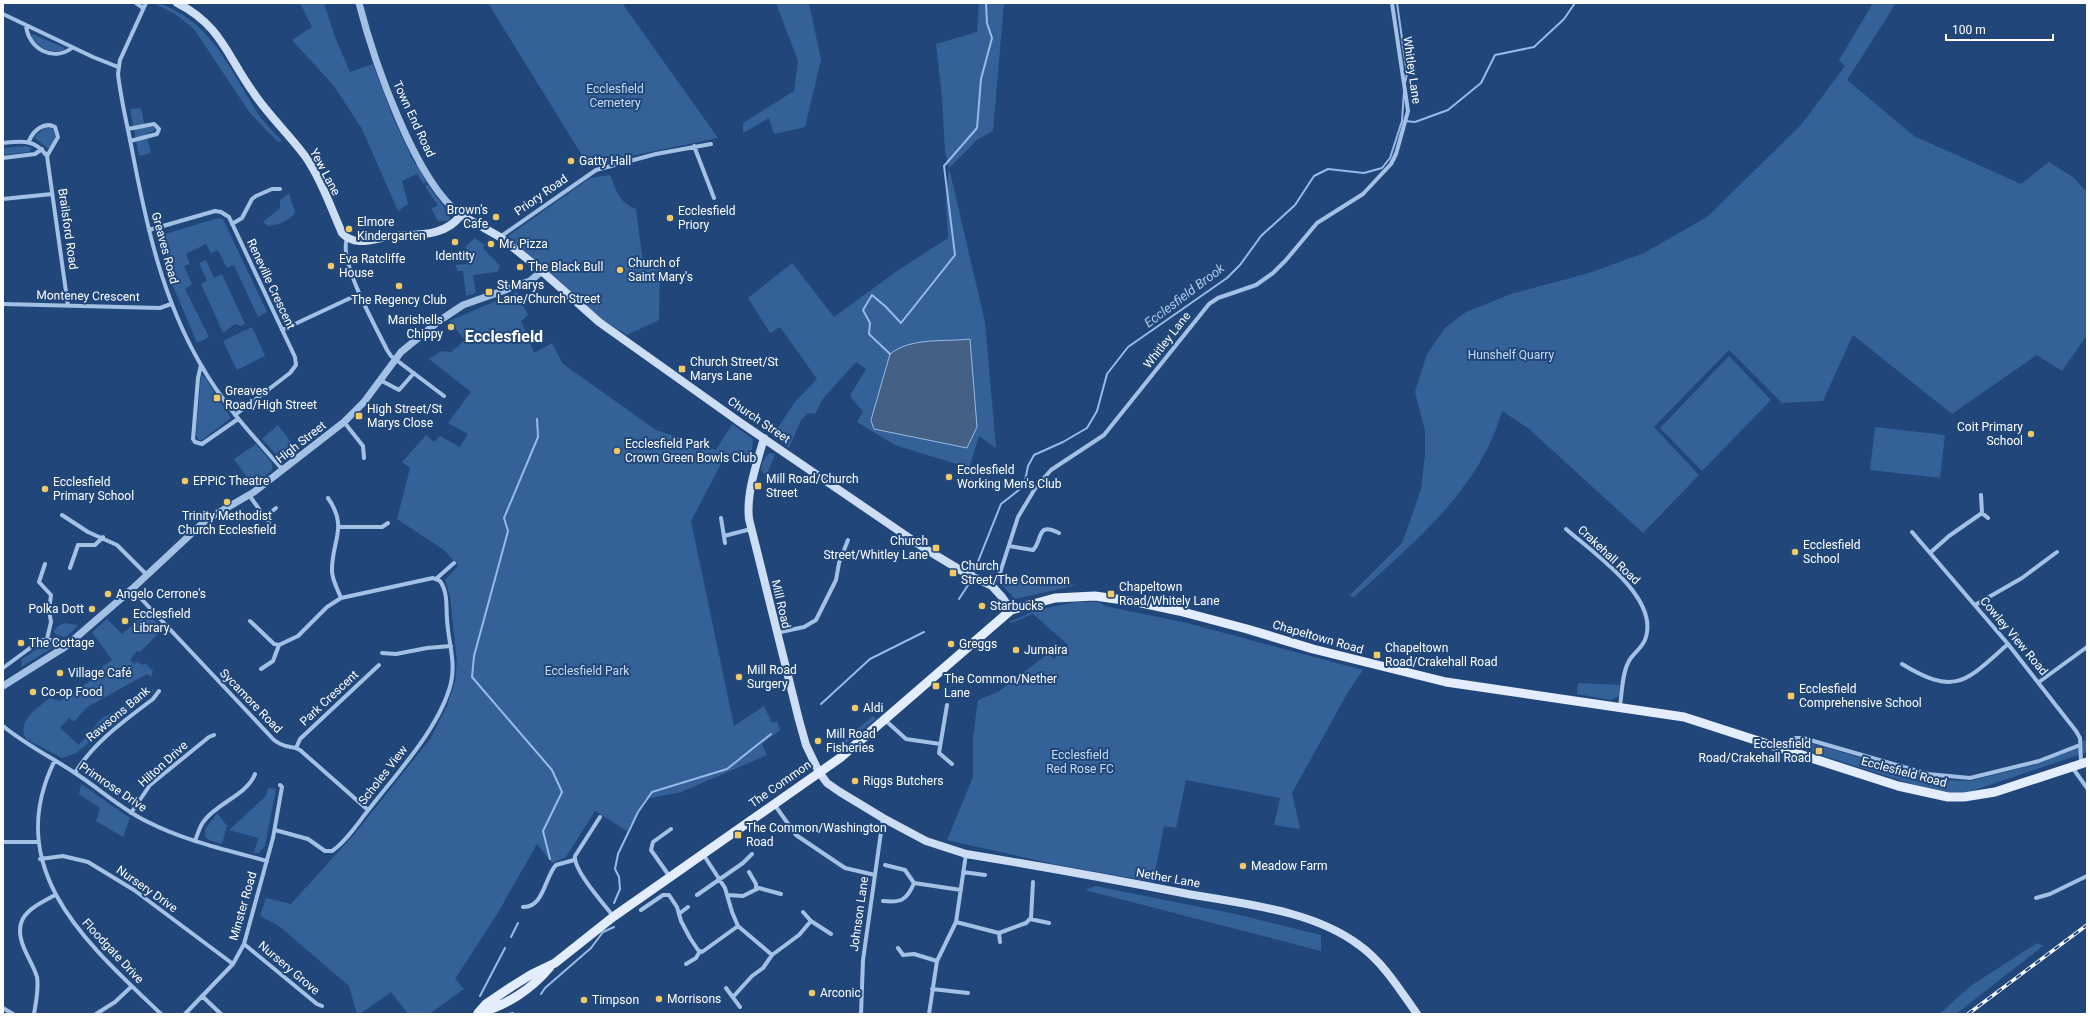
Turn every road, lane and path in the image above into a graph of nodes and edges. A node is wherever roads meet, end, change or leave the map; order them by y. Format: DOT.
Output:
graph roads {
  1 [pos="136,3"];
  2 [pos="146,3"];
  3 [pos="177,3"];
  4 [pos="358,3"];
  5 [pos="1392,3"];
  6 [pos="143,8"];
  7 [pos="3,14"];
  8 [pos="26,25"];
  9 [pos="72,48"];
  10 [pos="118,67"];
  11 [pos="128,129"];
  12 [pos="29,141"];
  13 [pos="130,141"];
  14 [pos="3,143"];
  15 [pos="711,144"];
  16 [pos="694,146"];
  17 [pos="42,149"];
  18 [pos="47,156"];
  19 [pos="3,158"];
  20 [pos="280,189"];
  21 [pos="52,194"];
  22 [pos="714,198"];
  23 [pos="3,199"];
  24 [pos="461,215"];
  25 [pos="232,224"];
  26 [pos="149,230"];
  27 [pos="500,237"];
  28 [pos="347,238"];
  29 [pos="542,271"];
  30 [pos="360,294"];
  31 [pos="3,304"];
  32 [pos="171,304"];
  33 [pos="68,306"];
  34 [pos="282,330"];
  35 [pos="393,361"];
  36 [pos="201,365"];
  37 [pos="414,373"];
  38 [pos="380,380"];
  39 [pos="444,396"];
  40 [pos="237,417"];
  41 [pos="344,422"];
  42 [pos="764,438"];
  43 [pos="364,458"];
  44 [pos="282,470"];
  45 [pos="249,495"];
  46 [pos="1981,495"];
  47 [pos="328,498"];
  48 [pos="276,508"];
  49 [pos="1982,513"];
  50 [pos="62,515"];
  51 [pos="265,517"];
  52 [pos="721,518"];
  53 [pos="1988,518"];
  54 [pos="269,523"];
  55 [pos="388,523"];
  56 [pos="339,527"];
  57 [pos="751,529"];
  58 [pos="1566,529"];
  59 [pos="1912,532"];
  60 [pos="1059,534"];
  61 [pos="724,536"];
  62 [pos="103,537"];
  63 [pos="848,540"];
  64 [pos="725,543"];
  65 [pos="1009,546"];
  66 [pos="1931,552"];
  67 [pos="2056,552"];
  68 [pos="454,563"];
  69 [pos="45,564"];
  70 [pos="70,568"];
  71 [pos="148,575"];
  72 [pos="437,578"];
  73 [pos="992,586"];
  74 [pos="132,589"];
  75 [pos="341,598"];
  76 [pos="1976,606"];
  77 [pos="1012,610"];
  78 [pos="250,621"];
  79 [pos="776,633"];
  80 [pos="47,639"];
  81 [pos="2008,644"];
  82 [pos="279,645"];
  83 [pos="451,646"];
  84 [pos="65,647"];
  85 [pos="2087,647"];
  86 [pos="382,653"];
  87 [pos="1902,664"];
  88 [pos="379,665"];
  89 [pos="3,668"];
  90 [pos="261,669"];
  91 [pos="2039,682"];
  92 [pos="3,686"];
  93 [pos="159,691"];
  94 [pos="948,705"];
  95 [pos="1620,706"];
  96 [pos="885,720"];
  97 [pos="3,726"];
  98 [pos="214,735"];
  99 [pos="940,744"];
  100 [pos="2080,745"];
  101 [pos="296,748"];
  102 [pos="1785,749"];
  103 [pos="55,760"];
  104 [pos="2084,763"];
  105 [pos="952,764"];
  106 [pos="2071,767"];
  107 [pos="819,772"];
  108 [pos="75,773"];
  109 [pos="255,774"];
  110 [pos="280,785"];
  111 [pos="2087,788"];
  112 [pos="774,803"];
  113 [pos="368,810"];
  114 [pos="131,813"];
  115 [pos="600,817"];
  116 [pos="883,818"];
  117 [pos="671,829"];
  118 [pos="275,830"];
  119 [pos="195,841"];
  120 [pos="3,842"];
  121 [pos="38,842"];
  122 [pos="703,854"];
  123 [pos="752,854"];
  124 [pos="966,854"];
  125 [pos="40,859"];
  126 [pos="574,860"];
  127 [pos="267,861"];
  128 [pos="885,865"];
  129 [pos="749,872"];
  130 [pos="963,872"];
  131 [pos="875,875"];
  132 [pos="985,875"];
  133 [pos="2087,876"];
  134 [pos="670,877"];
  135 [pos="720,879"];
  136 [pos="1033,882"];
  137 [pos="914,883"];
  138 [pos="756,889"];
  139 [pos="961,890"];
  140 [pos="781,894"];
  141 [pos="55,895"];
  142 [pos="697,895"];
  143 [pos="728,895"];
  144 [pos="2036,898"];
  145 [pos="883,901"];
  146 [pos="523,907"];
  147 [pos="688,907"];
  148 [pos="641,910"];
  149 [pos="803,912"];
  150 [pos="680,913"];
  151 [pos="613,917"];
  152 [pos="1030,919"];
  153 [pos="811,921"];
  154 [pos="956,922"];
  155 [pos="1049,923"];
  156 [pos="738,926"];
  157 [pos="999,933"];
  158 [pos="831,934"];
  159 [pos="1000,942"];
  160 [pos="244,944"];
  161 [pos="898,948"];
  162 [pos="700,951"];
  163 [pos="772,955"];
  164 [pos="937,961"];
  165 [pos="233,964"];
  166 [pos="686,964"];
  167 [pos="132,986"];
  168 [pos="726,988"];
  169 [pos="932,989"];
  170 [pos="968,993"];
  171 [pos="202,996"];
  172 [pos="733,997"];
  173 [pos="322,1006"];
  174 [pos="740,1007"];
  175 [pos="3,1008"];
  176 [pos="13,1014"];
  177 [pos="34,1014"];
  178 [pos="96,1014"];
  179 [pos="161,1014"];
  180 [pos="185,1014"];
  181 [pos="221,1014"];
  182 [pos="478,1014"];
  183 [pos="861,1014"];
  184 [pos="929,1014"];
  185 [pos="1417,1014"];
  1 -- 6 [label="street"];
  2 -- 6 [label="street, Greaves Road"];
  3 -- 28 [label="main road, Yew Lane"];
  4 -- 24 [label="street, Town End Road"];
  5 -- 65 [label="street, Whitley Lane"];
  6 -- 10 [label="street, Greaves Road"];
  7 -- 8 [label="street"];
  8 -- 9 [label="street"];
  8 -- 9 [label="street"];
  9 -- 10 [label="street"];
  10 -- 11 [label="street, Greaves Road"];
  11 -- 13 [label="street, Greaves Road"];
  11 -- 13 [label="street"];
  12 -- 14 [label="street"];
  12 -- 17 [label="street, Brailsford Road"];
  12 -- 18 [label="street"];
  13 -- 26 [label="street, Greaves Road"];
  15 -- 16 [label="street, Priory Road"];
  16 -- 22 [label="street"];
  16 -- 27 [label="street, Priory Road"];
  17 -- 18 [label="street, Brailsford Road"];
  17 -- 19 [label="street"];
  18 -- 21 [label="street, Brailsford Road"];
  20 -- 25 [label="street"];
  21 -- 23 [label="street"];
  21 -- 33 [label="street, Brailsford Road"];
  24 -- 27 [label="main road, Town End Road"];
  24 -- 28 [label="main road"];
  25 -- 26 [label="street, Reneville Crescent"];
  25 -- 34 [label="street, Reneville Crescent"];
  26 -- 32 [label="street, Greaves Road"];
  27 -- 29 [label="main road, Church Street"];
  28 -- 30 [label="street"];
  29 -- 35 [label="street, High Street"];
  29 -- 42 [label="main road, Church Street"];
  30 -- 34 [label="street"];
  30 -- 35 [label="street"];
  31 -- 33 [label="street, Monteney Crescent"];
  32 -- 33 [label="street, Monteney Crescent"];
  32 -- 36 [label="street, Greaves Road"];
  34 -- 40 [label="street, Reneville Crescent"];
  35 -- 37 [label="street"];
  35 -- 38 [label="street, High Street"];
  36 -- 40 [label="street, Greaves Road"];
  36 -- 40 [label="street, Reneville Crescent"];
  37 -- 38 [label="street"];
  37 -- 39 [label="street"];
  38 -- 41 [label="street, High Street"];
  40 -- 44 [label="street, Greaves Road"];
  41 -- 43 [label="street"];
  41 -- 44 [label="street, High Street"];
  42 -- 57 [label="main road, Mill Road"];
  42 -- 73 [label="main road, Church Street"];
  44 -- 45 [label="street, High Street"];
  45 -- 51 [label="street"];
  45 -- 71 [label="street, High Street"];
  46 -- 49 [label="street"];
  47 -- 56 [label="street"];
  48 -- 51 [label="street"];
  49 -- 53 [label="street"];
  49 -- 66 [label="street"];
  50 -- 62 [label="street"];
  51 -- 54 [label="street"];
  52 -- 61 [label="street"];
  55 -- 56 [label="street"];
  56 -- 75 [label="street"];
  57 -- 61 [label="street"];
  57 -- 79 [label="main road, Mill Road"];
  58 -- 95 [label="street, Crakehall Road"];
  59 -- 66 [label="street, Cowley View Road"];
  60 -- 65 [label="street"];
  61 -- 64 [label="street"];
  62 -- 70 [label="street"];
  62 -- 71 [label="street"];
  63 -- 79 [label="street"];
  65 -- 73 [label="street, Whitley Lane"];
  66 -- 76 [label="street, Cowley View Road"];
  67 -- 76 [label="street"];
  68 -- 72 [label="street"];
  69 -- 80 [label="street"];
  71 -- 74 [label="street, High Street"];
  72 -- 75 [label="street"];
  72 -- 83 [label="street, Scholes View"];
  73 -- 77 [label="main road, Church Street"];
  74 -- 84 [label="street, High Street"];
  74 -- 101 [label="street, Sycamore Road"];
  75 -- 82 [label="street"];
  76 -- 81 [label="street, Cowley View Road"];
  77 -- 95 [label="main road, Chapeltown Road"];
  77 -- 96 [label="main road, The Common"];
  78 -- 82 [label="street"];
  79 -- 107 [label="main road, Mill Road"];
  80 -- 84 [label="street"];
  80 -- 89 [label="street"];
  81 -- 87 [label="street"];
  81 -- 91 [label="street, Cowley View Road"];
  82 -- 90 [label="street"];
  83 -- 86 [label="street"];
  83 -- 113 [label="street, Scholes View"];
  84 -- 92 [label="street, High Street"];
  85 -- 91 [label="street"];
  88 -- 101 [label="street, Park Crescent"];
  91 -- 100 [label="street, Cowley View Road"];
  93 -- 108 [label="street, Rawsons Bank"];
  94 -- 99 [label="street"];
  95 -- 102 [label="main road, Ecclesfield Road"];
  96 -- 99 [label="street"];
  96 -- 107 [label="main road, The Common"];
  97 -- 103 [label="street, Primrose Drive"];
  98 -- 114 [label="street, Hilton Drive"];
  99 -- 105 [label="street"];
  100 -- 102 [label="street, Ecclesfield Road"];
  100 -- 104 [label="street, Cowley View Road"];
  101 -- 113 [label="street, Sycamore Road"];
  102 -- 106 [label="main road, Ecclesfield Road"];
  103 -- 108 [label="street, Primrose Drive"];
  103 -- 121 [label="street, Floodgate Drive"];
  104 -- 106 [label="main road, Ecclesfield Road"];
  106 -- 111 [label="street"];
  107 -- 112 [label="main road, The Common"];
  107 -- 116 [label="main road, Mill Road"];
  108 -- 114 [label="street, Primrose Drive"];
  109 -- 119 [label="street"];
  110 -- 118 [label="street, Minster Road"];
  112 -- 122 [label="main road, The Common"];
  112 -- 131 [label="street"];
  113 -- 118 [label="street, Scholes View"];
  114 -- 119 [label="street, Primrose Drive"];
  115 -- 126 [label="street"];
  116 -- 124 [label="main road, Nether Lane"];
  116 -- 131 [label="street, Johnson Lane"];
  117 -- 134 [label="street"];
  118 -- 127 [label="street, Minster Road"];
  119 -- 127 [label="street, Primrose Drive"];
  120 -- 121 [label="street"];
  121 -- 125 [label="street, Floodgate Drive"];
  122 -- 134 [label="main road, The Common"];
  122 -- 135 [label="street"];
  123 -- 135 [label="street"];
  124 -- 130 [label="street"];
  124 -- 185 [label="main road, Nether Lane"];
  125 -- 141 [label="street, Floodgate Drive"];
  125 -- 165 [label="street, Nursery Drive"];
  126 -- 146 [label="street"];
  126 -- 151 [label="street"];
  127 -- 160 [label="street, Minster Road"];
  128 -- 137 [label="street"];
  129 -- 138 [label="street"];
  130 -- 132 [label="street"];
  130 -- 139 [label="street"];
  131 -- 183 [label="street, Johnson Lane"];
  133 -- 144 [label="street"];
  134 -- 151 [label="main road, The Common"];
  135 -- 142 [label="street"];
  135 -- 143 [label="street"];
  136 -- 152 [label="street"];
  137 -- 139 [label="street"];
  137 -- 145 [label="street"];
  138 -- 140 [label="street"];
  138 -- 143 [label="street"];
  139 -- 154 [label="street"];
  141 -- 167 [label="street, Floodgate Drive"];
  141 -- 177 [label="street"];
  143 -- 156 [label="street"];
  147 -- 150 [label="street"];
  148 -- 150 [label="street"];
  149 -- 153 [label="street"];
  150 -- 162 [label="street"];
  151 -- 182 [label="main road, The Common"];
  152 -- 155 [label="street"];
  152 -- 157 [label="street"];
  153 -- 158 [label="street"];
  153 -- 163 [label="street"];
  154 -- 157 [label="street"];
  154 -- 164 [label="street"];
  156 -- 162 [label="street"];
  156 -- 163 [label="street"];
  157 -- 159 [label="street"];
  160 -- 165 [label="street, Minster Road"];
  160 -- 173 [label="street, Nursery Grove"];
  161 -- 164 [label="street"];
  162 -- 166 [label="street"];
  163 -- 172 [label="street"];
  164 -- 169 [label="street"];
  165 -- 171 [label="street, Minster Road"];
  167 -- 178 [label="street"];
  167 -- 179 [label="street, Floodgate Drive"];
  168 -- 172 [label="street"];
  169 -- 170 [label="street"];
  169 -- 184 [label="street"];
  171 -- 180 [label="street, Minster Road"];
  171 -- 181 [label="street"];
  172 -- 174 [label="street"];
  175 -- 176 [label="street"];
}
